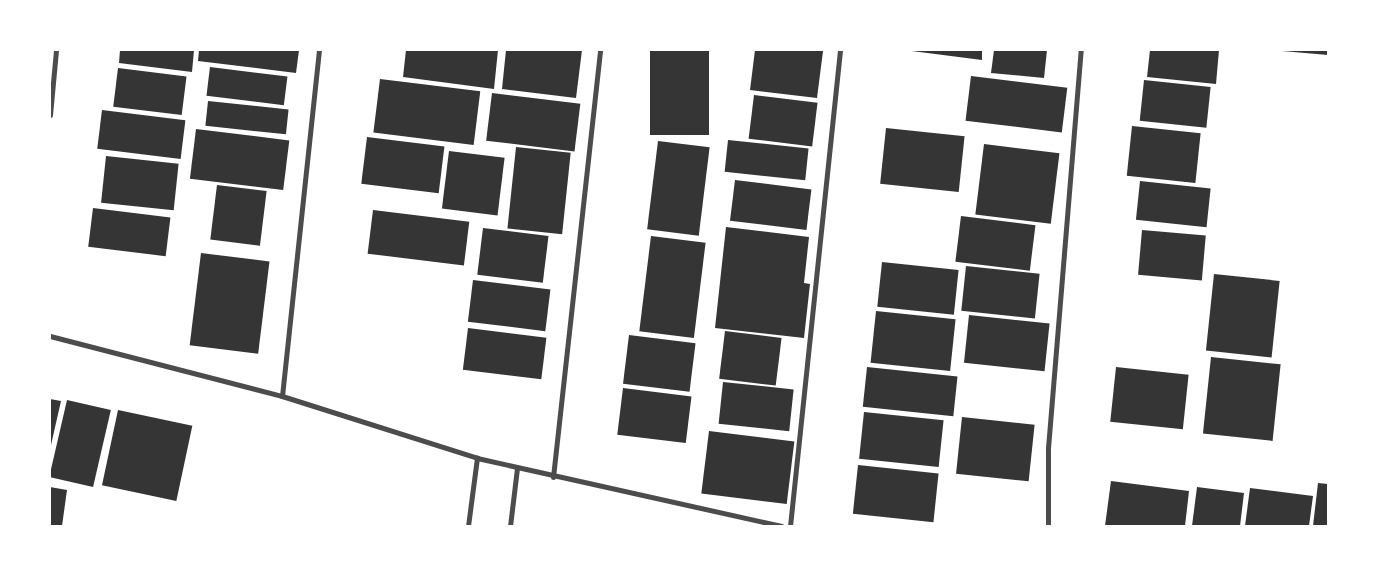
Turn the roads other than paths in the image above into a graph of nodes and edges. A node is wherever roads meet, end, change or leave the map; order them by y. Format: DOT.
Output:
graph roads {
  1 [pos="56,50"];
  2 [pos="319,50"];
  3 [pos="600,50"];
  4 [pos="840,50"];
  5 [pos="1081,50"];
  6 [pos="50,115"];
  7 [pos="50,336"];
  8 [pos="282,396"];
  9 [pos="477,458"];
  10 [pos="517,468"];
  11 [pos="553,476"];
  12 [pos="468,526"];
  13 [pos="510,526"];
  14 [pos="782,526"];
  15 [pos="790,526"];
  16 [pos="1048,526"];
  1 -- 6 [label="street"];
  2 -- 8 [label="street"];
  3 -- 11 [label="street"];
  4 -- 15 [label="street"];
  5 -- 16 [label="street"];
  7 -- 8 [label="street"];
  8 -- 9 [label="street"];
  9 -- 10 [label="street"];
  9 -- 12 [label="street"];
  10 -- 11 [label="street"];
  10 -- 13 [label="street"];
  11 -- 14 [label="street"];
}
